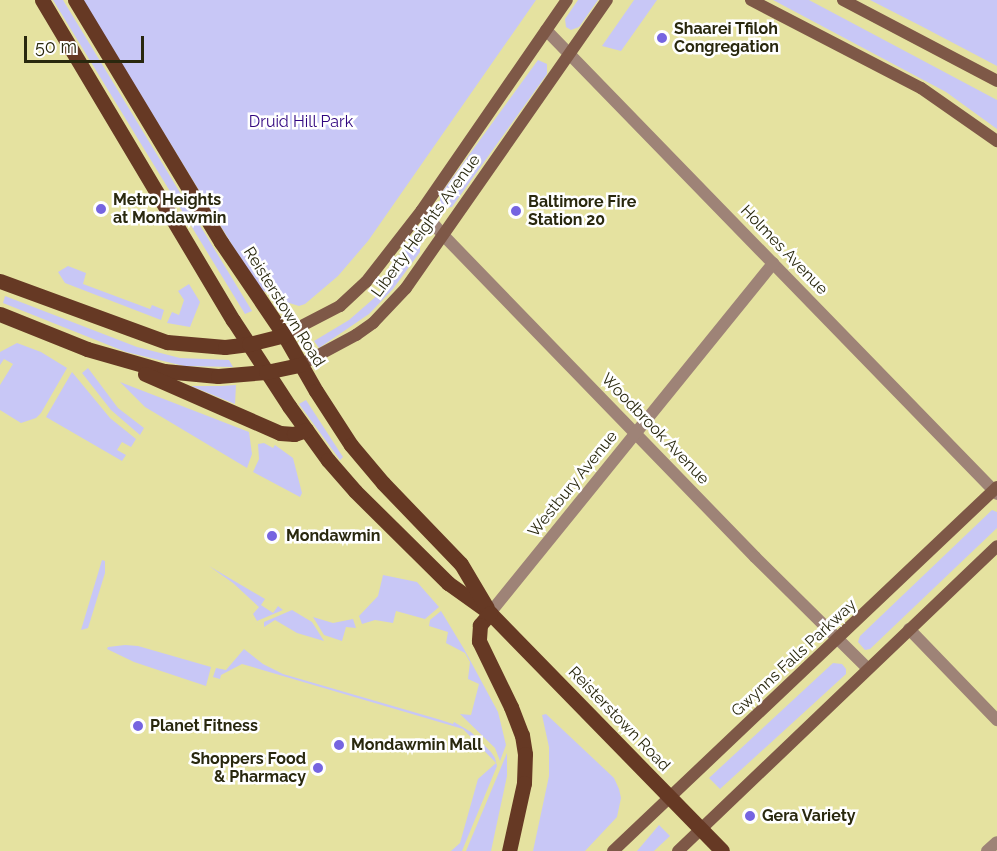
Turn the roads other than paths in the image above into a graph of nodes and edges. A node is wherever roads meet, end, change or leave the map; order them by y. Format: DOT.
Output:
graph roads {
  1 [pos="42,0"];
  2 [pos="75,0"];
  3 [pos="567,0"];
  4 [pos="607,0"];
  5 [pos="751,0"];
  6 [pos="843,0"];
  7 [pos="546,30"];
  8 [pos="570,54"];
  9 [pos="997,81"];
  10 [pos="997,141"];
  11 [pos="422,210"];
  12 [pos="444,236"];
  13 [pos="773,263"];
  14 [pos="0,281"];
  15 [pos="0,314"];
  16 [pos="284,335"];
  17 [pos="249,344"];
  18 [pos="87,349"];
  19 [pos="300,365"];
  20 [pos="266,372"];
  21 [pos="306,430"];
  22 [pos="636,432"];
  23 [pos="996,490"];
  24 [pos="997,546"];
  25 [pos="490,613"];
  26 [pos="909,629"];
  27 [pos="838,639"];
  28 [pos="868,669"];
  29 [pos="997,720"];
  30 [pos="670,798"];
  31 [pos="701,829"];
  32 [pos="633,832"];
  33 [pos="997,842"];
  34 [pos="509,851"];
  35 [pos="613,851"];
  36 [pos="626,851"];
  37 [pos="678,851"];
  38 [pos="722,851"];
  39 [pos="987,851"];
  1 -- 17 [label="main road"];
  2 -- 16 [label="main road, Reisterstown Road"];
  3 -- 7 [label="main road, Liberty Heights Avenue"];
  4 -- 8 [label="main road, Liberty Heights Avenue"];
  5 -- 10 [label="main road"];
  6 -- 9 [label="main road"];
  7 -- 8 [label="street, Holmes Avenue"];
  7 -- 11 [label="main road, Liberty Heights Avenue"];
  8 -- 12 [label="main road, Liberty Heights Avenue"];
  8 -- 13 [label="street, Holmes Avenue"];
  11 -- 12 [label="street, Woodbrook Avenue"];
  11 -- 16 [label="main road, Liberty Heights Avenue"];
  12 -- 19 [label="main road, Liberty Heights Avenue"];
  12 -- 22 [label="street, Woodbrook Avenue"];
  13 -- 22 [label="street, Westbury Avenue"];
  13 -- 23 [label="street, Holmes Avenue"];
  14 -- 17 [label="main road, Liberty Heights Avenue"];
  15 -- 18 [label="main road, Liberty Heights Avenue"];
  16 -- 17 [label="main road, Liberty Heights Avenue"];
  16 -- 19 [label="main road, Reisterstown Road"];
  17 -- 20 [label="main road"];
  18 -- 20 [label="main road, Liberty Heights Avenue"];
  18 -- 21 [label="main road"];
  19 -- 20 [label="main road, Liberty Heights Avenue"];
  19 -- 25 [label="main road, Reisterstown Road"];
  20 -- 21 [label="main road"];
  21 -- 25 [label="main road, Reisterstown Road"];
  22 -- 25 [label="street, Westbury Avenue"];
  22 -- 27 [label="street, Woodbrook Avenue"];
  23 -- 27 [label="main road, Gwynns Falls Parkway"];
  24 -- 26 [label="main road"];
  25 -- 30 [label="main road, Reisterstown Road"];
  25 -- 34 [label="main road"];
  26 -- 28 [label="main road"];
  26 -- 29 [label="street"];
  27 -- 28 [label="street, Woodbrook Avenue"];
  27 -- 30 [label="main road, Gwynns Falls Parkway"];
  28 -- 31 [label="main road"];
  30 -- 31 [label="main road, Reisterstown Road"];
  30 -- 32 [label="main road, Gwynns Falls Parkway"];
  31 -- 37 [label="main road"];
  31 -- 38 [label="main road, Reisterstown Road"];
  32 -- 35 [label="main road, Gwynns Falls Parkway"];
  32 -- 36 [label="main road"];
  33 -- 39 [label="street"];
}
